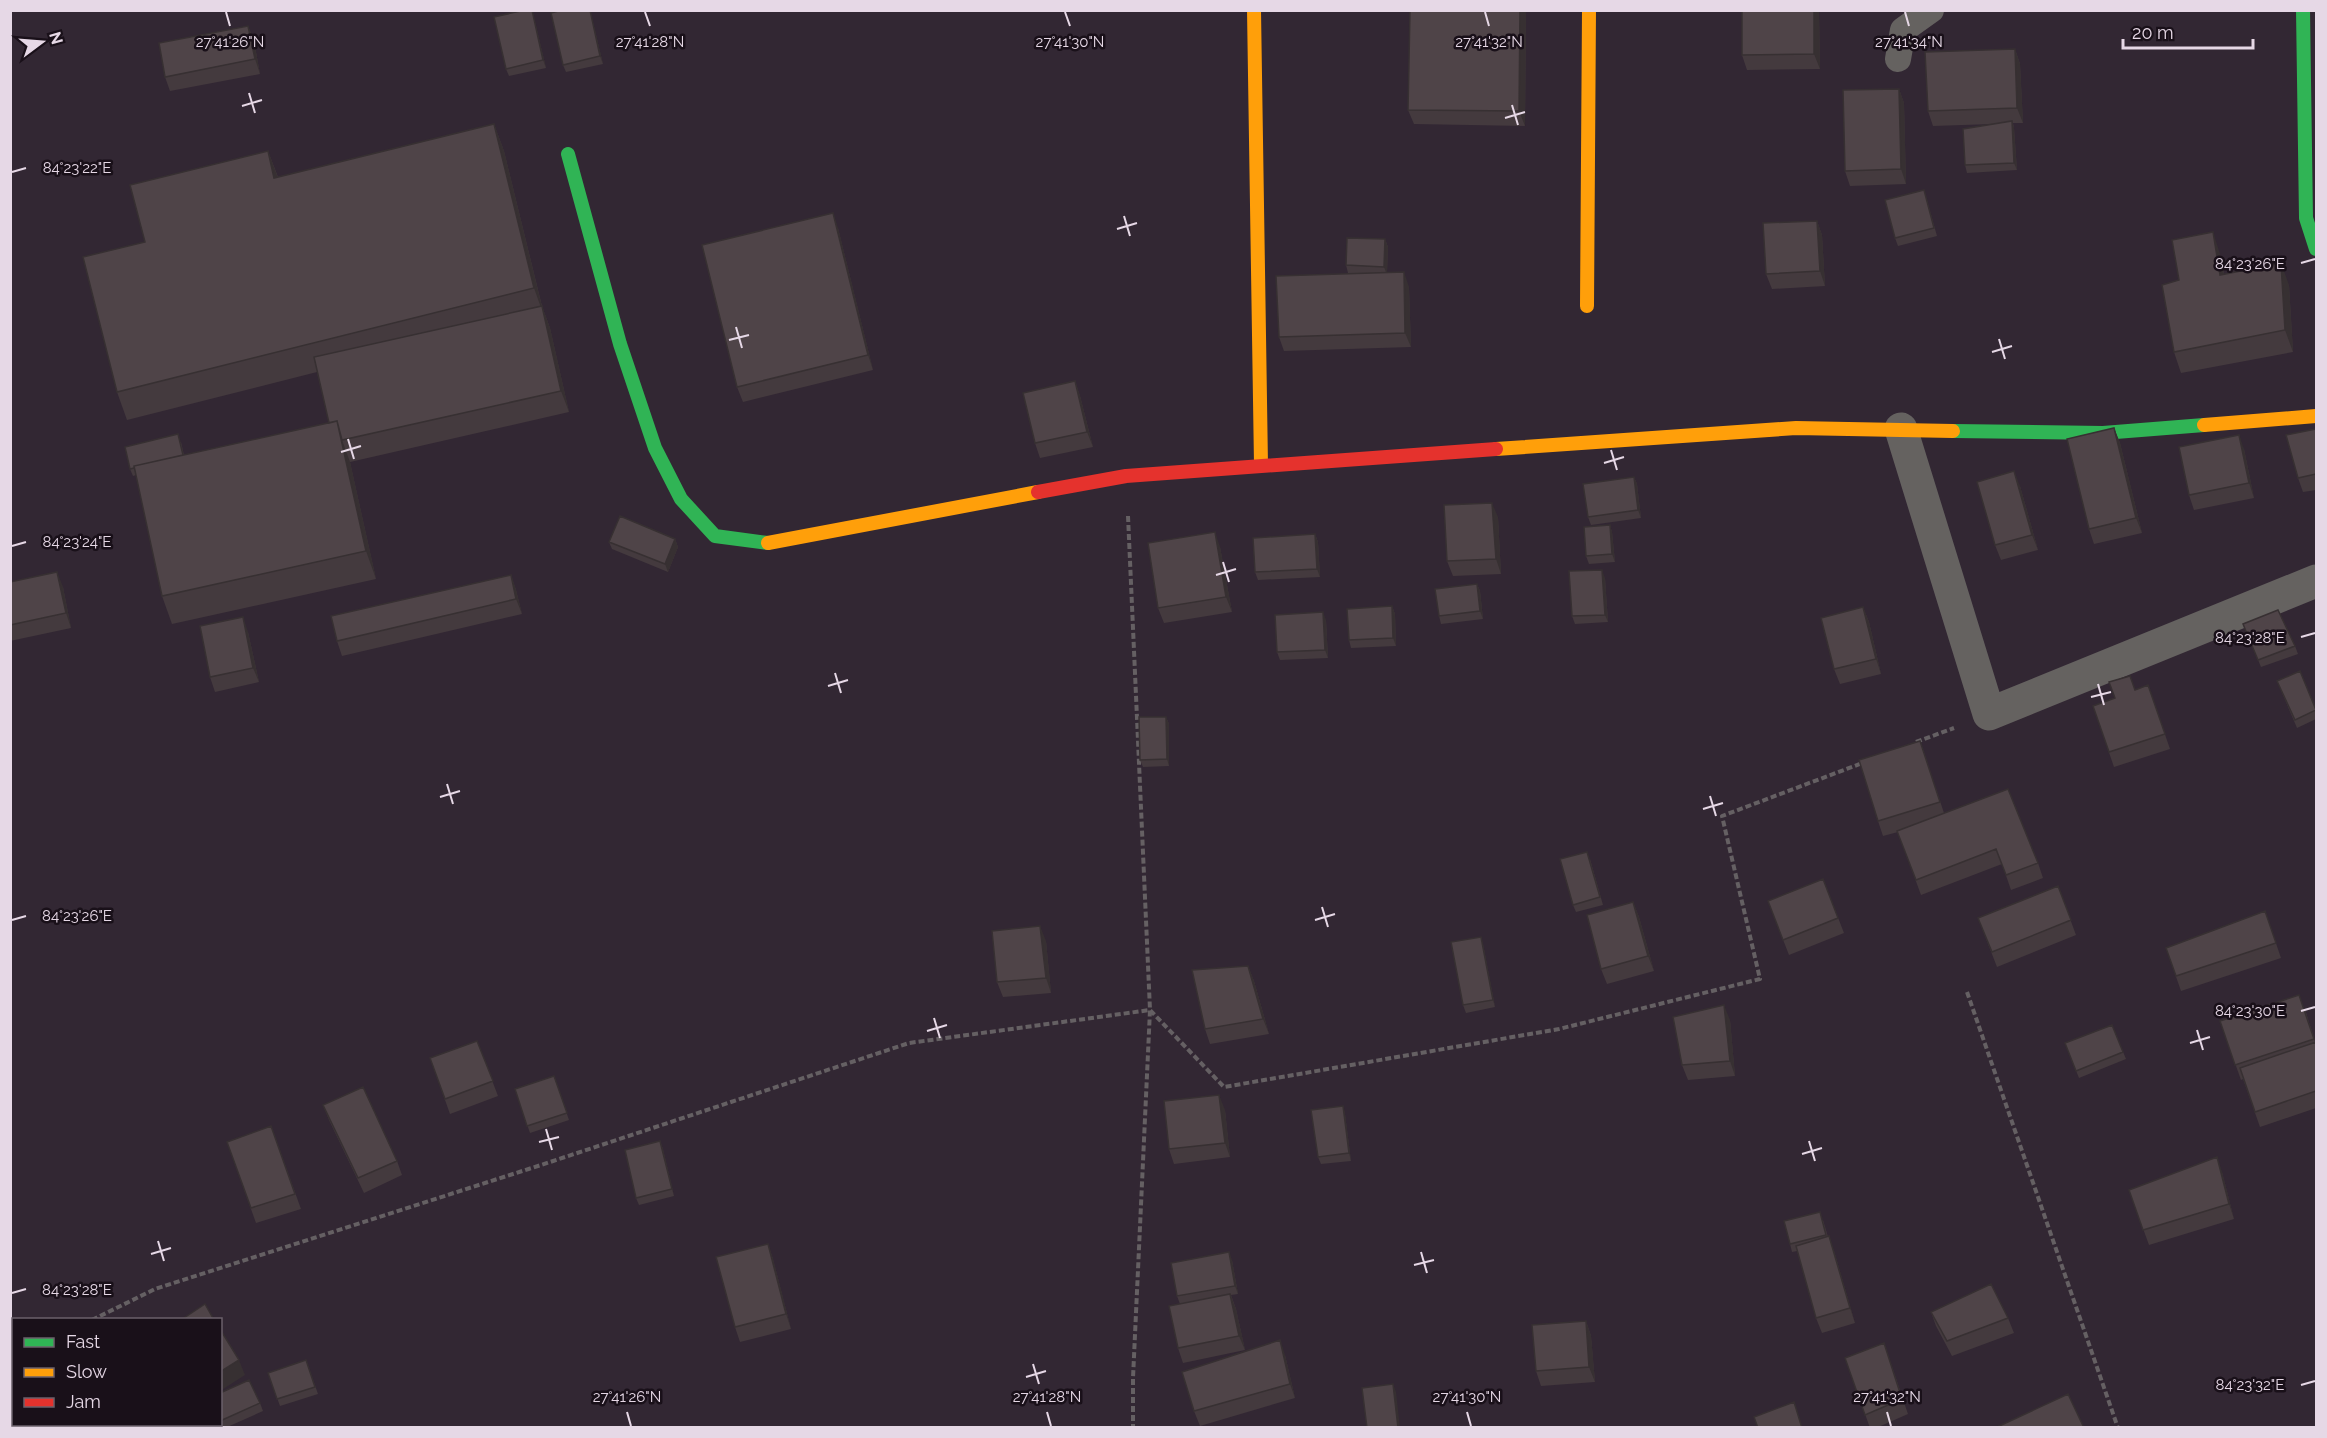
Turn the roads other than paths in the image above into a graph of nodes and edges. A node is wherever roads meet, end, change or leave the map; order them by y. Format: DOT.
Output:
graph roads {
  1 [pos="1254,10"];
  2 [pos="1589,10"];
  3 [pos="1931,10"];
  4 [pos="2303,10"];
  5 [pos="1899,59"];
  6 [pos="568,154"];
  7 [pos="2316,249"];
  8 [pos="1587,306"];
  9 [pos="2316,416"];
  10 [pos="1901,429"];
  11 [pos="1262,465"];
  12 [pos="2316,581"];
  1 -- 11 [label="street"];
  2 -- 8 [label="street"];
  3 -- 5 [label="lane"];
  4 -- 7 [label="street"];
  6 -- 11 [label="street"];
  9 -- 10 [label="street"];
  10 -- 11 [label="street"];
  10 -- 12 [label="street"];
}
